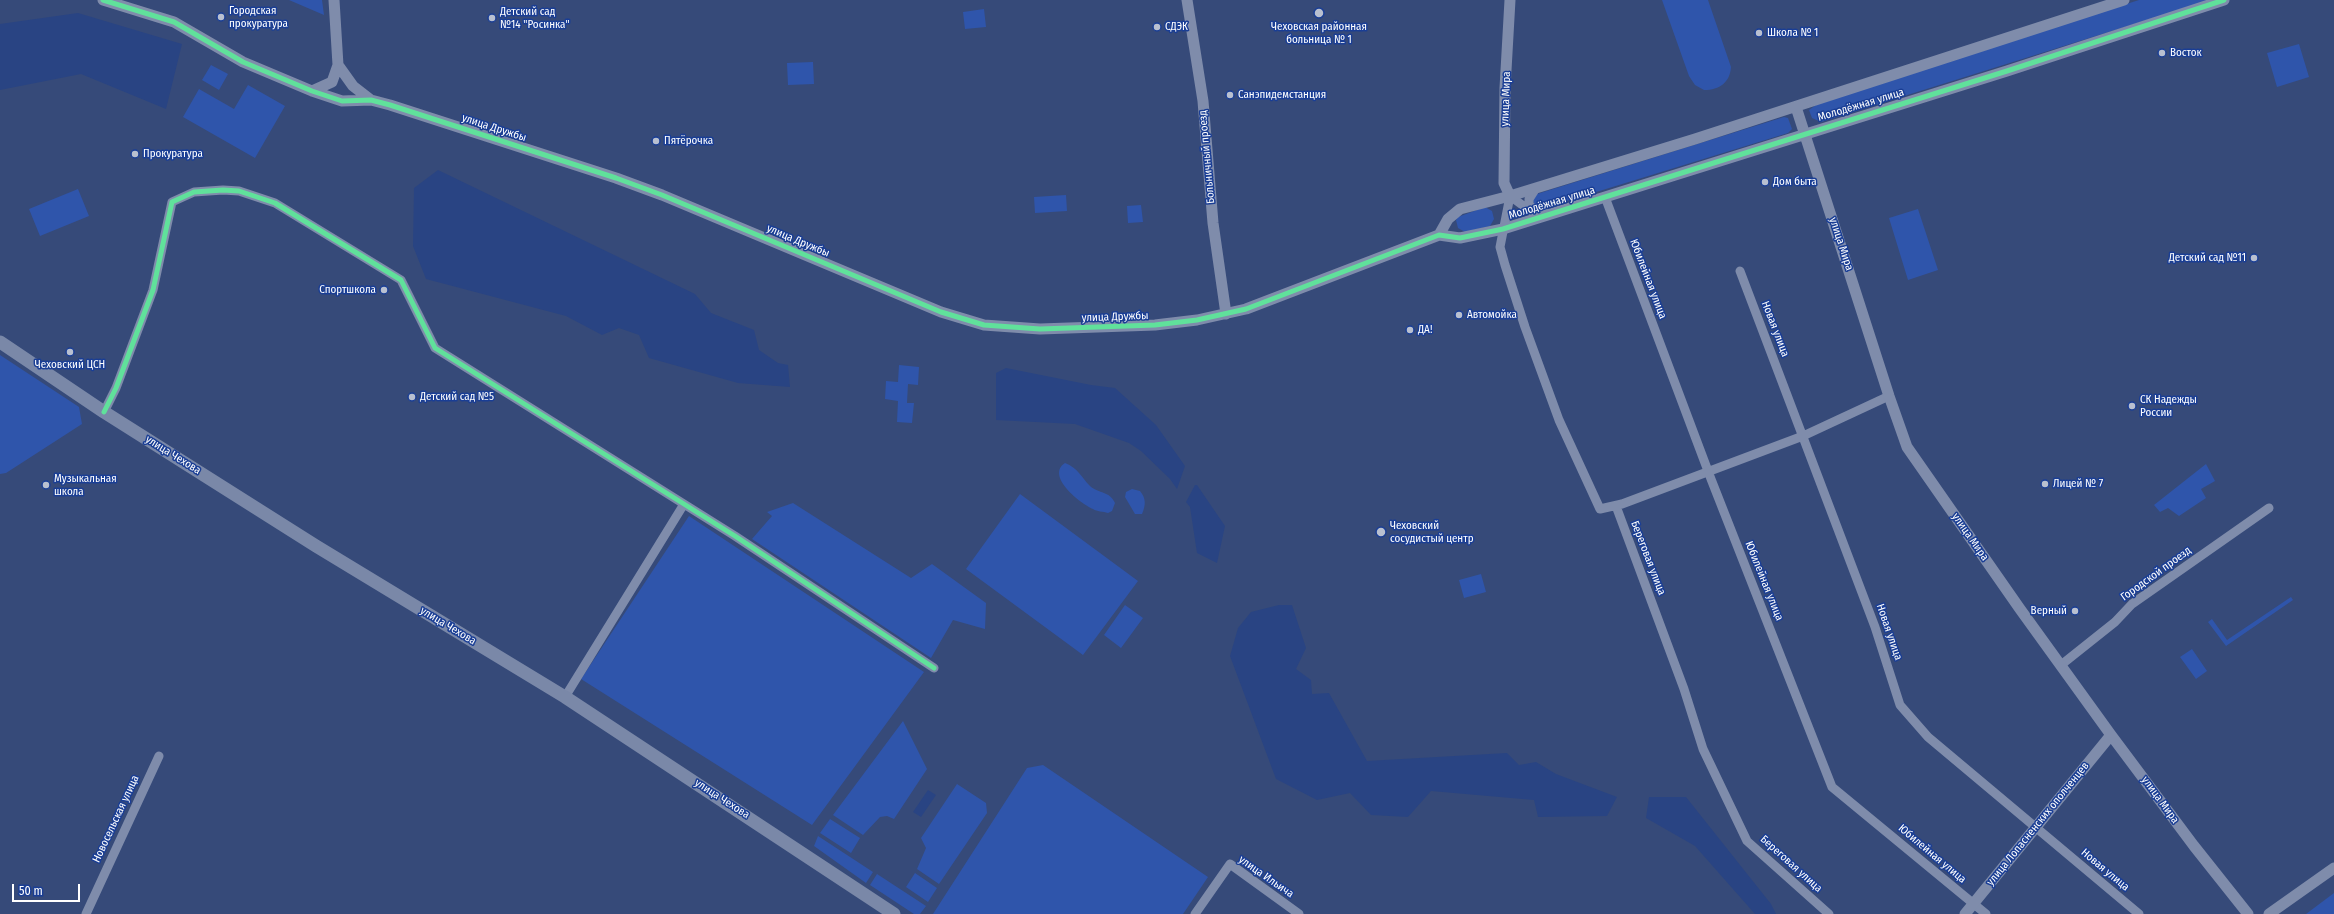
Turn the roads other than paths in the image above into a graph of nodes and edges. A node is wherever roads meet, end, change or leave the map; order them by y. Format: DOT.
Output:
graph roads {
  1 [pos="103,0"];
  2 [pos="334,0"];
  3 [pos="1187,0"];
  4 [pos="1510,0"];
  5 [pos="2124,0"];
  6 [pos="2224,0"];
  7 [pos="338,65"];
  8 [pos="312,91"];
  9 [pos="371,100"];
  10 [pos="1796,107"];
  11 [pos="1804,133"];
  12 [pos="1536,188"];
  13 [pos="1510,196"];
  14 [pos="1604,197"];
  15 [pos="1545,213"];
  16 [pos="1503,229"];
  17 [pos="1438,235"];
  18 [pos="1740,271"];
  19 [pos="1226,314"];
  20 [pos="0,342"];
  21 [pos="1889,396"];
  22 [pos="104,412"];
  23 [pos="1803,436"];
  24 [pos="1708,472"];
  25 [pos="684,504"];
  26 [pos="1616,506"];
  27 [pos="2269,508"];
  28 [pos="2061,665"];
  29 [pos="934,668"];
  30 [pos="565,697"];
  31 [pos="2112,735"];
  32 [pos="159,756"];
  33 [pos="2034,827"];
  34 [pos="2334,868"];
  35 [pos="1973,904"];
  36 [pos="86,914"];
  37 [pos="894,914"];
  38 [pos="1195,914"];
  39 [pos="1299,914"];
  40 [pos="1829,914"];
  41 [pos="1964,914"];
  42 [pos="1986,914"];
  43 [pos="2139,914"];
  44 [pos="2248,914"];
  45 [pos="2270,914"];
  1 -- 8 [label="street, улица Дружбы"];
  2 -- 7 [label="street"];
  3 -- 19 [label="street, Больничный проезд"];
  4 -- 13 [label="street, улица Мира"];
  5 -- 10 [label="street, Молодёжная улица"];
  6 -- 11 [label="street, Молодёжная улица"];
  7 -- 8 [label="street"];
  7 -- 9 [label="street, улица Дружбы"];
  8 -- 9 [label="street, улица Дружбы"];
  9 -- 19 [label="street, улица Дружбы"];
  10 -- 11 [label="street, улица Мира"];
  10 -- 12 [label="street, Молодёжная улица"];
  11 -- 14 [label="street, Молодёжная улица"];
  11 -- 21 [label="street, улица Мира"];
  12 -- 13 [label="street, Молодёжная улица"];
  12 -- 15 [label="street, Молодёжная улица"];
  13 -- 15 [label="street, Молодёжная улица"];
  13 -- 16 [label="street"];
  13 -- 17 [label="street"];
  14 -- 15 [label="street, Молодёжная улица"];
  14 -- 24 [label="street, Юбилейная улица"];
  15 -- 16 [label="street, Молодёжная улица"];
  16 -- 17 [label="street, улица Дружбы"];
  16 -- 26 [label="street"];
  17 -- 19 [label="street, улица Дружбы"];
  18 -- 23 [label="street, Новая улица"];
  20 -- 22 [label="main road, улица Чехова"];
  21 -- 23 [label="street"];
  21 -- 28 [label="street, улица Мира"];
  22 -- 25 [label="street"];
  22 -- 30 [label="main road, улица Чехова"];
  23 -- 24 [label="street"];
  23 -- 33 [label="street, Новая улица"];
  24 -- 26 [label="street"];
  24 -- 35 [label="street, Юбилейная улица"];
  25 -- 29 [label="street"];
  25 -- 30 [label="street"];
  26 -- 40 [label="street, Береговая улица"];
  27 -- 28 [label="street, Городской проезд"];
  28 -- 31 [label="street, улица Мира"];
  30 -- 37 [label="main road, улица Чехова"];
  31 -- 33 [label="street, улица Лопасненских ополченцев"];
  31 -- 44 [label="street, улица Мира"];
  32 -- 36 [label="street, Новосельская улица"];
  33 -- 35 [label="street, улица Лопасненских ополченцев"];
  33 -- 43 [label="street, Новая улица"];
  34 -- 45 [label="street"];
  35 -- 41 [label="street, улица Лопасненских ополченцев"];
  35 -- 42 [label="street, Юбилейная улица"];
  38 -- 39 [label="street, улица Ильича"];
}
